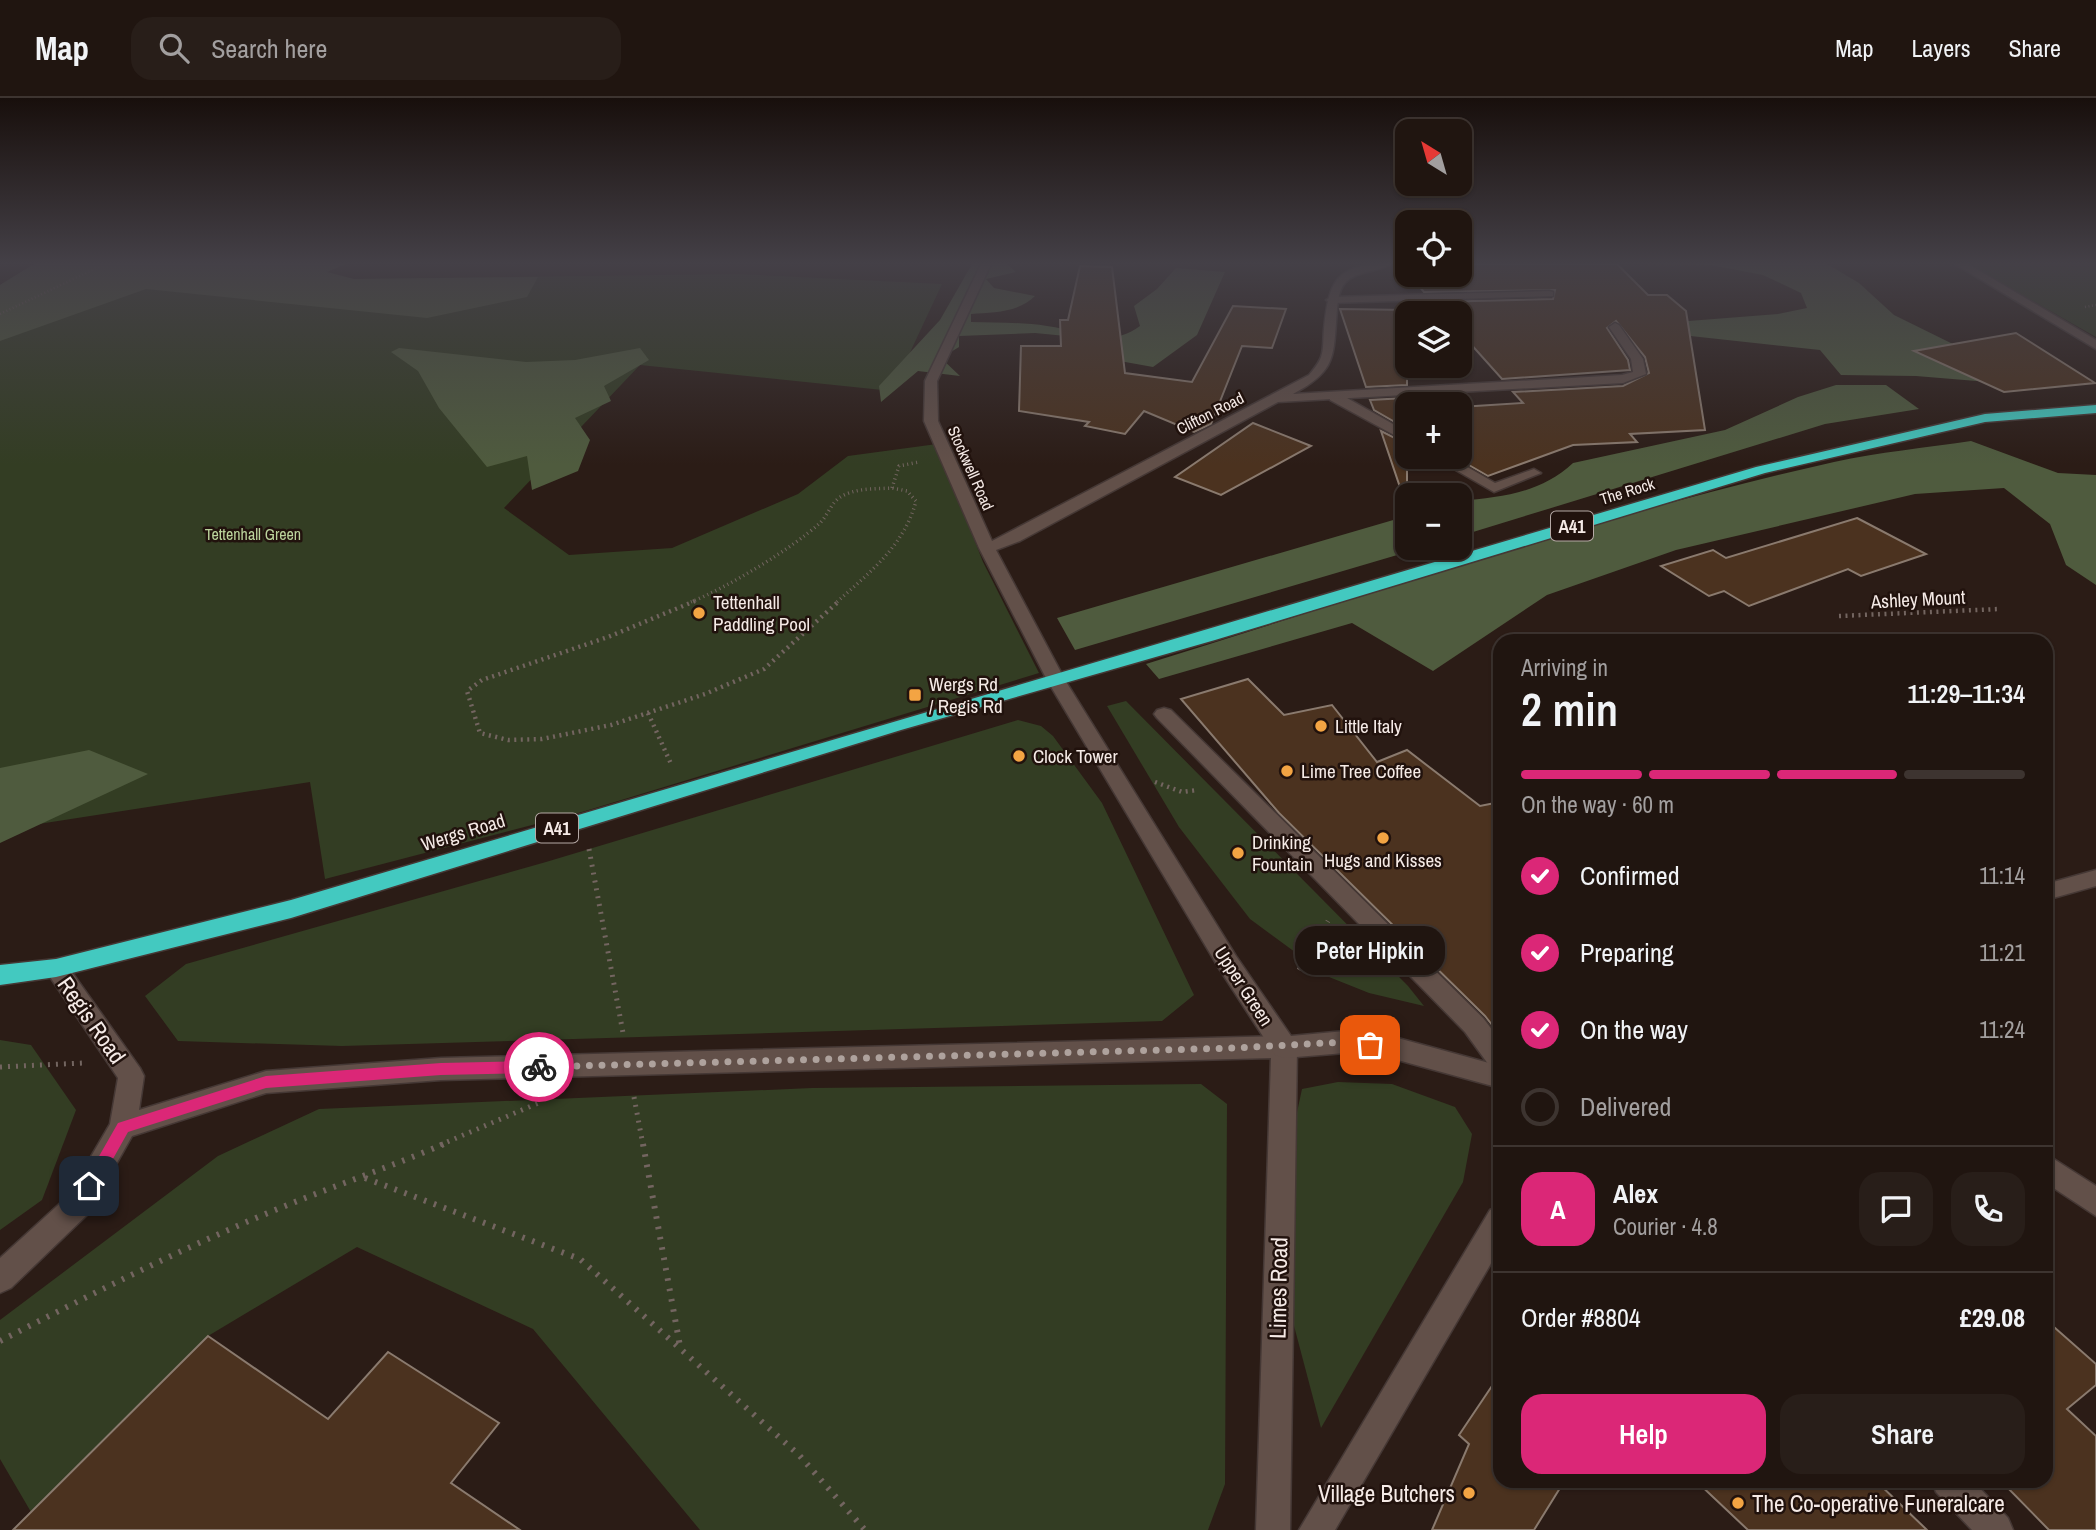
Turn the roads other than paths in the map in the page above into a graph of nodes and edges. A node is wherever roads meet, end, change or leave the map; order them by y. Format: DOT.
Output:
graph roads {
  1 [pos="956,331"];
  2 [pos="1329,331"];
  3 [pos="1618,331"];
  4 [pos="2072,331"];
  5 [pos="2096,345"];
  6 [pos="1335,397"];
  7 [pos="1277,399"];
  8 [pos="2096,409"];
  9 [pos="1395,431"];
  10 [pos="1461,469"];
  11 [pos="1534,473"];
  12 [pos="988,548"];
  13 [pos="1056,680"];
  14 [pos="1164,714"];
  15 [pos="2096,878"];
  16 [pos="2053,890"];
  17 [pos="55,968"];
  18 [pos="0,975"];
  19 [pos="1284,1047"];
  20 [pos="1493,1051"];
  21 [pos="1493,1075"];
  22 [pos="123,1127"];
  23 [pos="2053,1172"];
  24 [pos="2096,1203"];
  25 [pos="1493,1232"];
  26 [pos="0,1278"];
  27 [pos="1956,1488"];
  28 [pos="1273,1530"];
  29 [pos="1316,1530"];
  30 [pos="1996,1530"];
  1 -- 12 [label="street, Stockwell Road"];
  2 -- 7 [label="street, Clifton Road"];
  3 -- 6 [label="street"];
  4 -- 5 [label="street"];
  6 -- 7 [label="street"];
  6 -- 9 [label="street"];
  7 -- 12 [label="street, Clifton Road"];
  8 -- 13 [label="highway, The Rock / A41"];
  10 -- 11 [label="street"];
  12 -- 13 [label="street, Stockwell Road"];
  13 -- 17 [label="highway, Wergs Road / A41"];
  13 -- 19 [label="street, Upper Green"];
  14 -- 20 [label="street"];
  15 -- 16 [label="street"];
  17 -- 18 [label="highway, Wergs Road / A41"];
  17 -- 22 [label="street, Regis Road"];
  19 -- 21 [label="street"];
  19 -- 22 [label="street, Upper Green"];
  19 -- 28 [label="street, Limes Road"];
  22 -- 26 [label="street, Regis Road"];
  23 -- 24 [label="street"];
  25 -- 29 [label="street"];
  27 -- 30 [label="street"];
}
